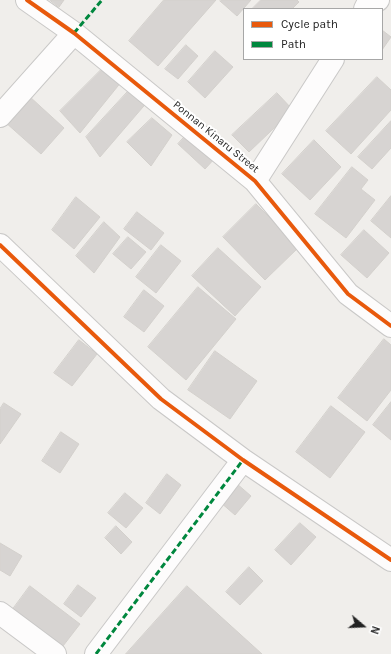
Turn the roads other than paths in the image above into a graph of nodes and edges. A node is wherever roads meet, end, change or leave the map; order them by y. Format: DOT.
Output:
graph roads {
  1 [pos="27,0"];
  2 [pos="74,33"];
  3 [pos="332,60"];
  4 [pos="0,116"];
  5 [pos="255,181"];
  6 [pos="0,246"];
  7 [pos="391,326"];
  8 [pos="243,460"];
  9 [pos="391,560"];
  10 [pos="0,613"];
  11 [pos="55,654"];
  12 [pos="96,654"];
  1 -- 2 [label="street, Ponnan Kinaru Street"];
  2 -- 4 [label="street"];
  2 -- 5 [label="street, Ponnan Kinaru Street"];
  3 -- 5 [label="street"];
  5 -- 7 [label="street, Ponnan Kinaru Street"];
  6 -- 8 [label="street"];
  8 -- 9 [label="street"];
  8 -- 12 [label="street"];
  10 -- 11 [label="street"];
}
